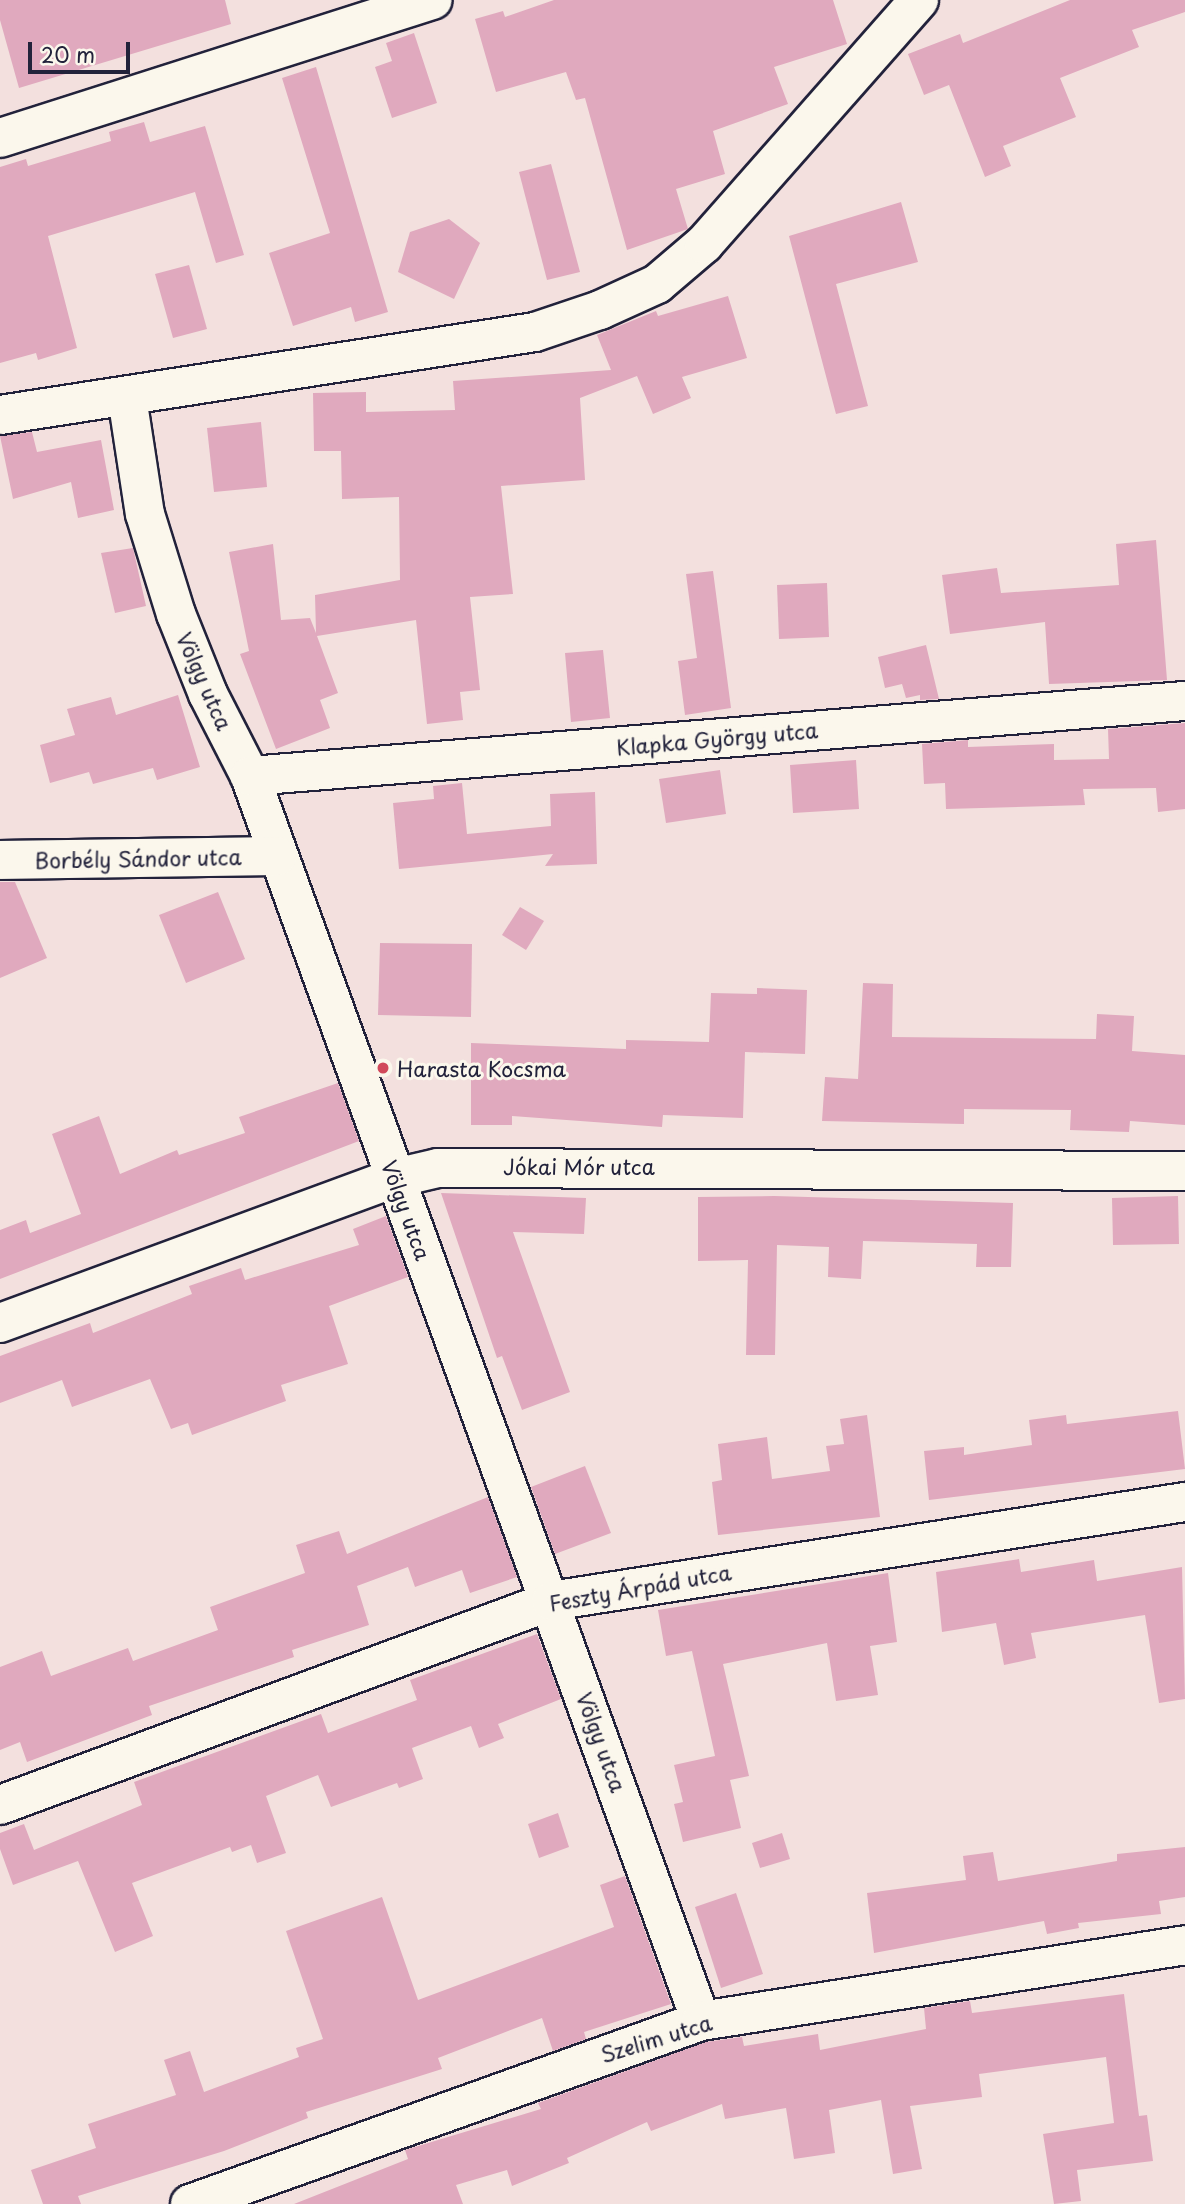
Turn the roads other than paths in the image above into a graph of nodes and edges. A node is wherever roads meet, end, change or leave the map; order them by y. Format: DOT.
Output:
graph roads {
  1 [pos="432,0"];
  2 [pos="919,0"];
  3 [pos="0,138"];
  4 [pos="127,397"];
  5 [pos="0,415"];
  6 [pos="1185,701"];
  7 [pos="250,776"];
  8 [pos="277,856"];
  9 [pos="0,860"];
  10 [pos="1185,1171"];
  11 [pos="395,1178"];
  12 [pos="0,1322"];
  13 [pos="1185,1502"];
  14 [pos="551,1601"];
  15 [pos="0,1805"];
  16 [pos="1185,1945"];
  17 [pos="701,2021"];
  18 [pos="190,2204"];
  1 -- 3 [label="street"];
  2 -- 4 [label="street"];
  4 -- 5 [label="street"];
  4 -- 7 [label="street, Völgy utca"];
  6 -- 7 [label="street, Klapka György utca"];
  7 -- 8 [label="street, Völgy utca"];
  8 -- 9 [label="street, Borbély Sándor utca"];
  8 -- 11 [label="street, Völgy utca"];
  10 -- 11 [label="street, Jókai Mór utca"];
  11 -- 12 [label="street, Jókai Mór utca"];
  11 -- 14 [label="street, Völgy utca"];
  13 -- 14 [label="street, Feszty Árpád utca"];
  14 -- 15 [label="street, Feszty Árpád utca"];
  14 -- 17 [label="street, Völgy utca"];
  16 -- 17 [label="street, Szelim utca"];
  17 -- 18 [label="street, Szelim utca"];
}
